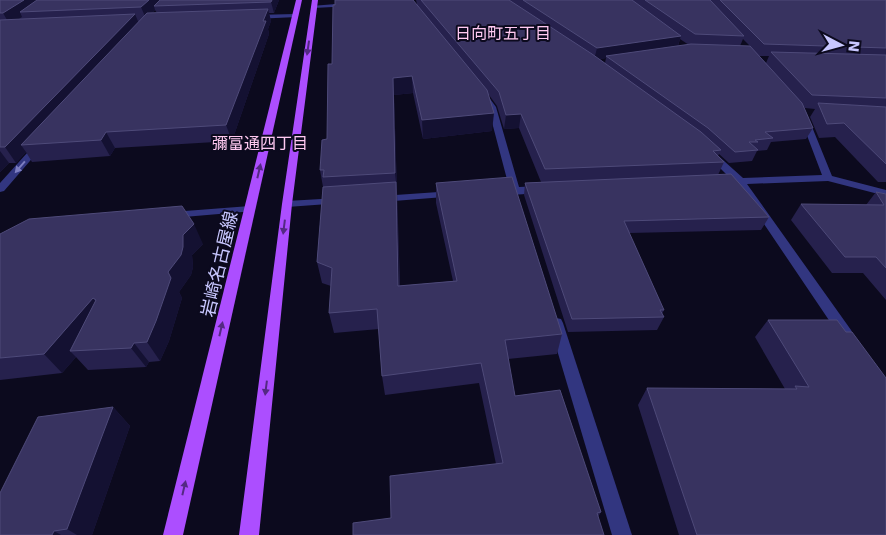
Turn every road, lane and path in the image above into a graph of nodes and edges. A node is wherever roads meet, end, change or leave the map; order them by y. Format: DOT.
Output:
graph roads {
  1 [pos="299,0"];
  2 [pos="315,3"];
  3 [pos="352,4"];
  4 [pos="295,16"];
  5 [pos="246,18"];
  6 [pos="474,84"];
  7 [pos="811,112"];
  8 [pos="45,138"];
  9 [pos="706,149"];
  10 [pos="828,178"];
  11 [pos="740,181"];
  12 [pos="711,182"];
  13 [pos="556,188"];
  14 [pos="0,189"];
  15 [pos="495,192"];
  16 [pos="465,193"];
  17 [pos="886,193"];
  18 [pos="516,195"];
  19 [pos="366,200"];
  20 [pos="346,201"];
  21 [pos="287,204"];
  22 [pos="250,209"];
  23 [pos="162,216"];
  24 [pos="552,311"];
  25 [pos="852,343"];
  26 [pos="173,535"];
  27 [pos="249,535"];
  28 [pos="622,535"];
  1 -- 4 [label="main road, 岩崎名古屋線"];
  2 -- 3 [label="street"];
  2 -- 21 [label="main road, one-way"];
  4 -- 5 [label="street"];
  22 -- 4 [label="main road, 岩崎名古屋線, one-way"];
  6 -- 18 [label="street"];
  7 -- 10 [label="street"];
  8 -- 14 [label="street, one-way"];
  9 -- 11 [label="street"];
  10 -- 11 [label="street"];
  10 -- 17 [label="street"];
  11 -- 12 [label="street"];
  11 -- 25 [label="street"];
  13 -- 18 [label="street"];
  15 -- 18 [label="street"];
  16 -- 19 [label="street"];
  20 -- 21 [label="street"];
  21 -- 27 [label="main road, one-way"];
  22 -- 23 [label="street"];
  26 -- 22 [label="main road, 岩崎名古屋線, one-way"];
  24 -- 28 [label="street"];
}
